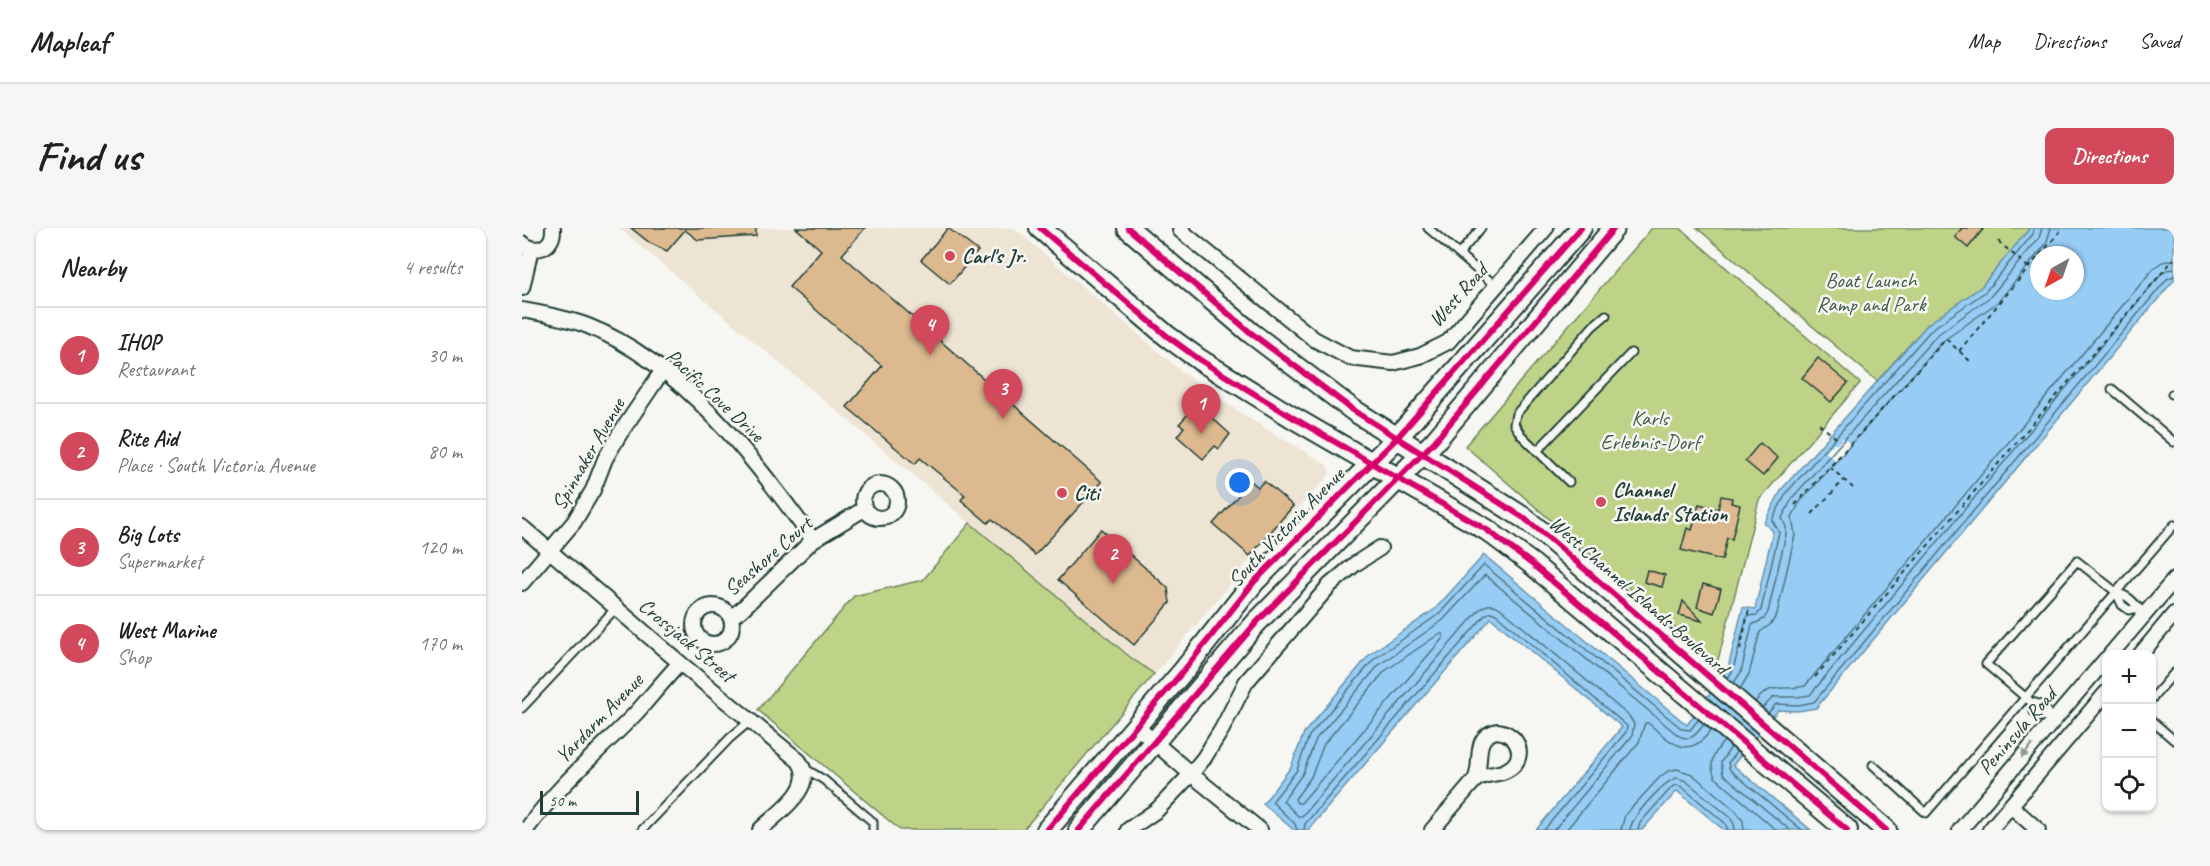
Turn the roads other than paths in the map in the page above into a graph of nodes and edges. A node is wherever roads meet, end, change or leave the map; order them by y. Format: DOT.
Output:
graph roads {
  1 [pos="553,228"];
  2 [pos="1040,228"];
  3 [pos="1128,228"];
  4 [pos="1428,228"];
  5 [pos="1481,228"];
  6 [pos="1546,228"];
  7 [pos="1581,228"];
  8 [pos="1614,228"];
  9 [pos="1180,229"];
  10 [pos="526,246"];
  11 [pos="1460,254"];
  12 [pos="1496,286"];
  13 [pos="522,288"];
  14 [pos="522,310"];
  15 [pos="1606,315"];
  16 [pos="1631,353"];
  17 [pos="663,370"];
  18 [pos="2112,389"];
  19 [pos="1396,439"];
  20 [pos="2174,442"];
  21 [pos="1537,451"];
  22 [pos="1422,454"];
  23 [pos="1372,463"];
  24 [pos="1398,479"];
  25 [pos="1569,482"];
  26 [pos="864,509"];
  27 [pos="2174,525"];
  28 [pos="522,526"];
  29 [pos="813,540"];
  30 [pos="1380,548"];
  31 [pos="550,551"];
  32 [pos="2174,580"];
  33 [pos="522,582"];
  34 [pos="2116,592"];
  35 [pos="616,608"];
  36 [pos="2144,610"];
  37 [pos="730,617"];
  38 [pos="2172,622"];
  39 [pos="2113,650"];
  40 [pos="2144,650"];
  41 [pos="680,663"];
  42 [pos="2102,663"];
  43 [pos="2174,673"];
  44 [pos="2156,693"];
  45 [pos="2102,698"];
  46 [pos="2029,699"];
  47 [pos="522,708"];
  48 [pos="2052,718"];
  49 [pos="750,720"];
  50 [pos="2156,725"];
  51 [pos="1136,726"];
  52 [pos="2071,735"];
  53 [pos="2174,740"];
  54 [pos="1154,742"];
  55 [pos="1873,765"];
  56 [pos="804,768"];
  57 [pos="1191,774"];
  58 [pos="1475,780"];
  59 [pos="2011,806"];
  60 [pos="526,830"];
  61 [pos="642,830"];
  62 [pos="760,830"];
  63 [pos="873,830"];
  64 [pos="1047,830"];
  65 [pos="1079,830"];
  66 [pos="1128,830"];
  67 [pos="1260,830"];
  68 [pos="1432,830"];
  69 [pos="1847,830"];
  70 [pos="1886,830"];
  71 [pos="1960,830"];
  72 [pos="1990,830"];
  73 [pos="2038,830"];
  1 -- 10 [label="street"];
  2 -- 23 [label="main road, West Channel Islands Boulevard"];
  3 -- 19 [label="main road, West Channel Islands Boulevard"];
  4 -- 11 [label="lane"];
  5 -- 11 [label="lane"];
  6 -- 12 [label="street, West Road"];
  7 -- 19 [label="main road, South Victoria Avenue"];
  8 -- 22 [label="main road"];
  9 -- 12 [label="street, West Road"];
  10 -- 13 [label="street"];
  11 -- 12 [label="lane"];
  14 -- 17 [label="street, Pacific Cove Drive"];
  15 -- 21 [label="lane"];
  16 -- 21 [label="lane"];
  17 -- 29 [label="street, Pacific Cove Drive"];
  17 -- 31 [label="street, Spinnaker Avenue"];
  18 -- 20 [label="lane"];
  19 -- 22 [label="main road, West Channel Islands Boulevard"];
  19 -- 23 [label="main road, South Victoria Avenue"];
  21 -- 25 [label="lane"];
  22 -- 24 [label="main road"];
  22 -- 70 [label="main road, West Channel Islands Boulevard"];
  23 -- 24 [label="main road, West Channel Islands Boulevard"];
  23 -- 51 [label="main road, South Victoria Avenue"];
  24 -- 54 [label="main road"];
  24 -- 69 [label="main road, West Channel Islands Boulevard"];
  26 -- 29 [label="street, Seashore Court"];
  27 -- 34 [label="lane"];
  28 -- 31 [label="street, Crossjack Street"];
  29 -- 37 [label="street, Seashore Court"];
  30 -- 57 [label="street"];
  31 -- 33 [label="street, Spinnaker Avenue"];
  31 -- 35 [label="street, Crossjack Street"];
  32 -- 36 [label="street"];
  34 -- 36 [label="lane"];
  34 -- 46 [label="lane"];
  34 -- 46 [label="lane"];
  35 -- 41 [label="street, Crossjack Street"];
  35 -- 47 [label="lane"];
  36 -- 38 [label="street"];
  36 -- 39 [label="street"];
  38 -- 40 [label="street"];
  41 -- 49 [label="street, Crossjack Street"];
  41 -- 60 [label="street, Yardarm Avenue"];
  42 -- 48 [label="street, Peninsula Road"];
  43 -- 44 [label="lane"];
  45 -- 52 [label="street, Peninsula Road"];
  46 -- 48 [label="lane"];
  46 -- 55 [label="lane"];
  48 -- 52 [label="street"];
  48 -- 71 [label="street, Peninsula Road, one-way"];
  49 -- 56 [label="street, Crossjack Street"];
  49 -- 61 [label="lane"];
  50 -- 53 [label="lane"];
  51 -- 54 [label="street"];
  51 -- 64 [label="main road, South Victoria Avenue"];
  52 -- 59 [label="street, Peninsula Road"];
  54 -- 57 [label="street"];
  54 -- 65 [label="main road"];
  56 -- 62 [label="street"];
  56 -- 63 [label="lane"];
  57 -- 66 [label="street"];
  57 -- 67 [label="street"];
  58 -- 68 [label="street"];
  59 -- 72 [label="street, Peninsula Road"];
  59 -- 73 [label="street"];
}
